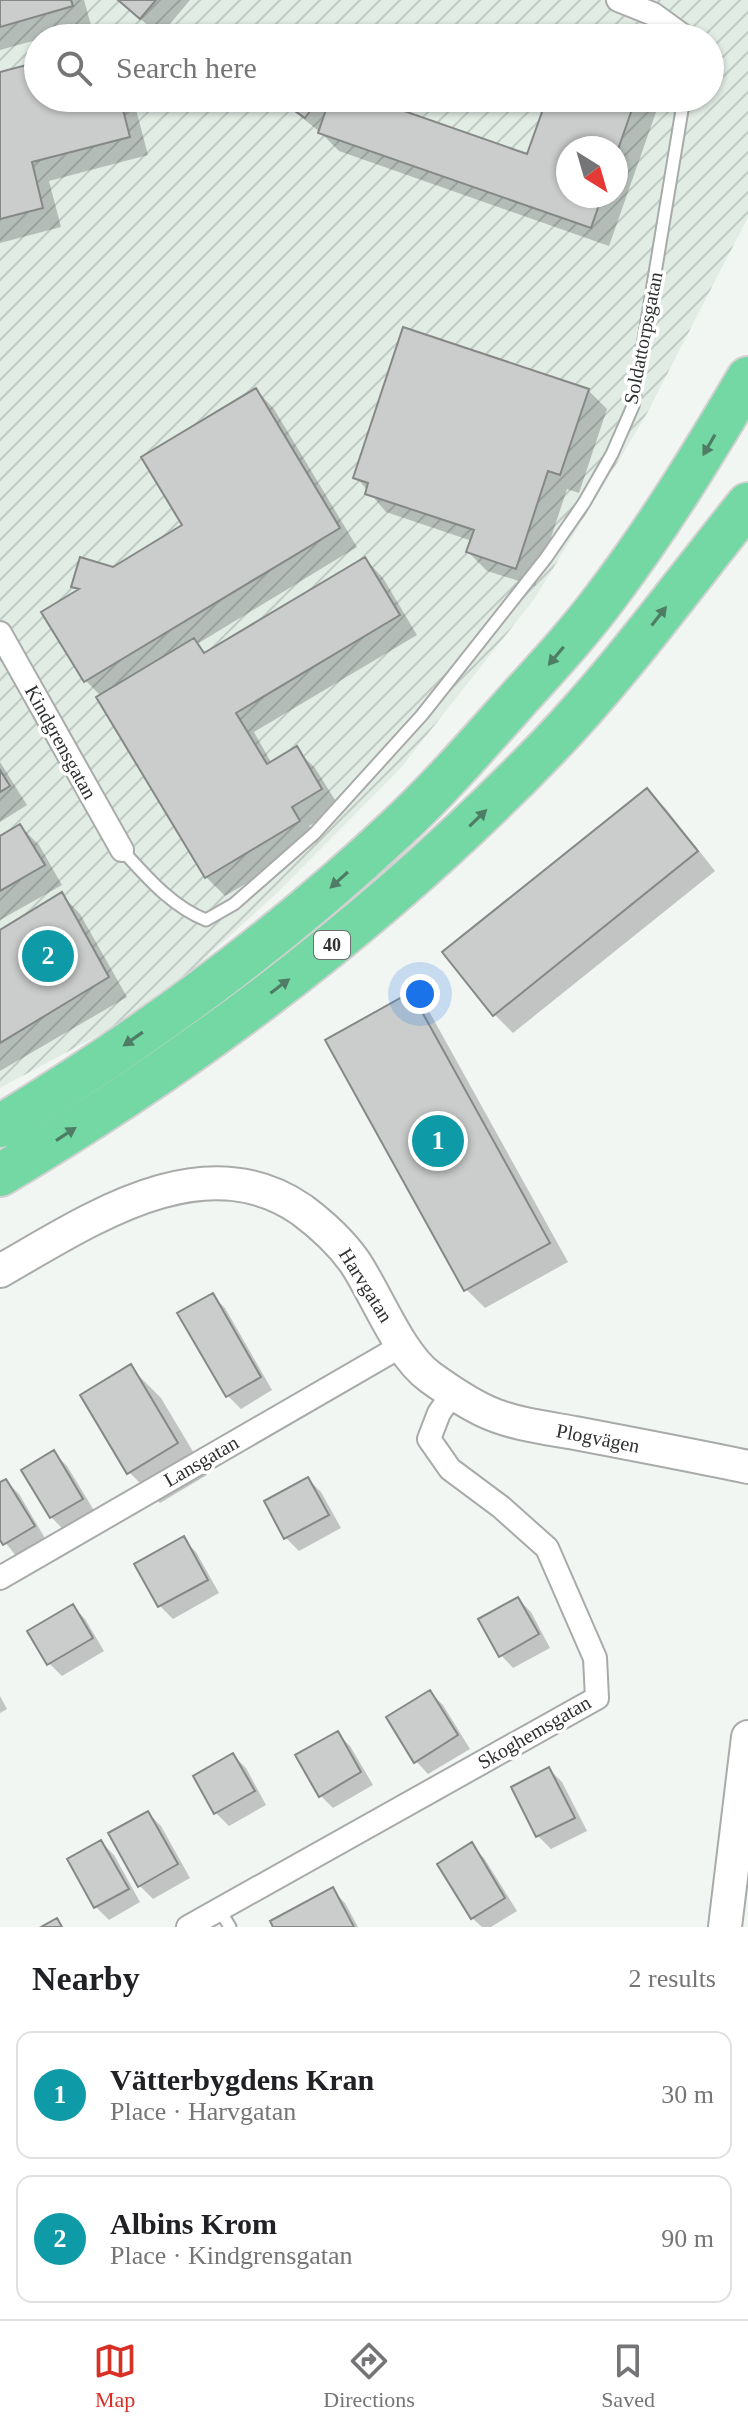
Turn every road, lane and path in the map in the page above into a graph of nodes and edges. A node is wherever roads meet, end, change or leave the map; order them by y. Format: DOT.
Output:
graph roads {
  1 [pos="618,0"];
  2 [pos="667,24"];
  3 [pos="682,112"];
  4 [pos="748,378"];
  5 [pos="748,492"];
  6 [pos="748,504"];
  7 [pos="695,569"];
  8 [pos="0,633"];
  9 [pos="122,850"];
  10 [pos="0,1126"];
  11 [pos="0,1175"];
  12 [pos="0,1271"];
  13 [pos="403,1345"];
  14 [pos="453,1393"];
  15 [pos="748,1467"];
  16 [pos="0,1578"];
  17 [pos="748,1737"];
  18 [pos="224,1918"];
  19 [pos="188,1927"];
  20 [pos="725,1927"];
  1 -- 2 [label="street"];
  3 -- 9 [label="lane, Soldattorpsgatan"];
  4 -- 10 [label="highway, 40, one-way"];
  5 -- 7 [label="highway, 40"];
  6 -- 7 [label="highway"];
  11 -- 7 [label="highway, 40, one-way"];
  8 -- 9 [label="street, Kindgrensgatan"];
  12 -- 13 [label="street, Harvgatan"];
  13 -- 14 [label="street, Harvgatan"];
  13 -- 16 [label="street, Lansgatan"];
  14 -- 15 [label="street, Plogvägen"];
  14 -- 18 [label="street, Skoghemsgatan"];
  17 -- 20 [label="street"];
  18 -- 19 [label="street, Skoghemsgatan"];
}
